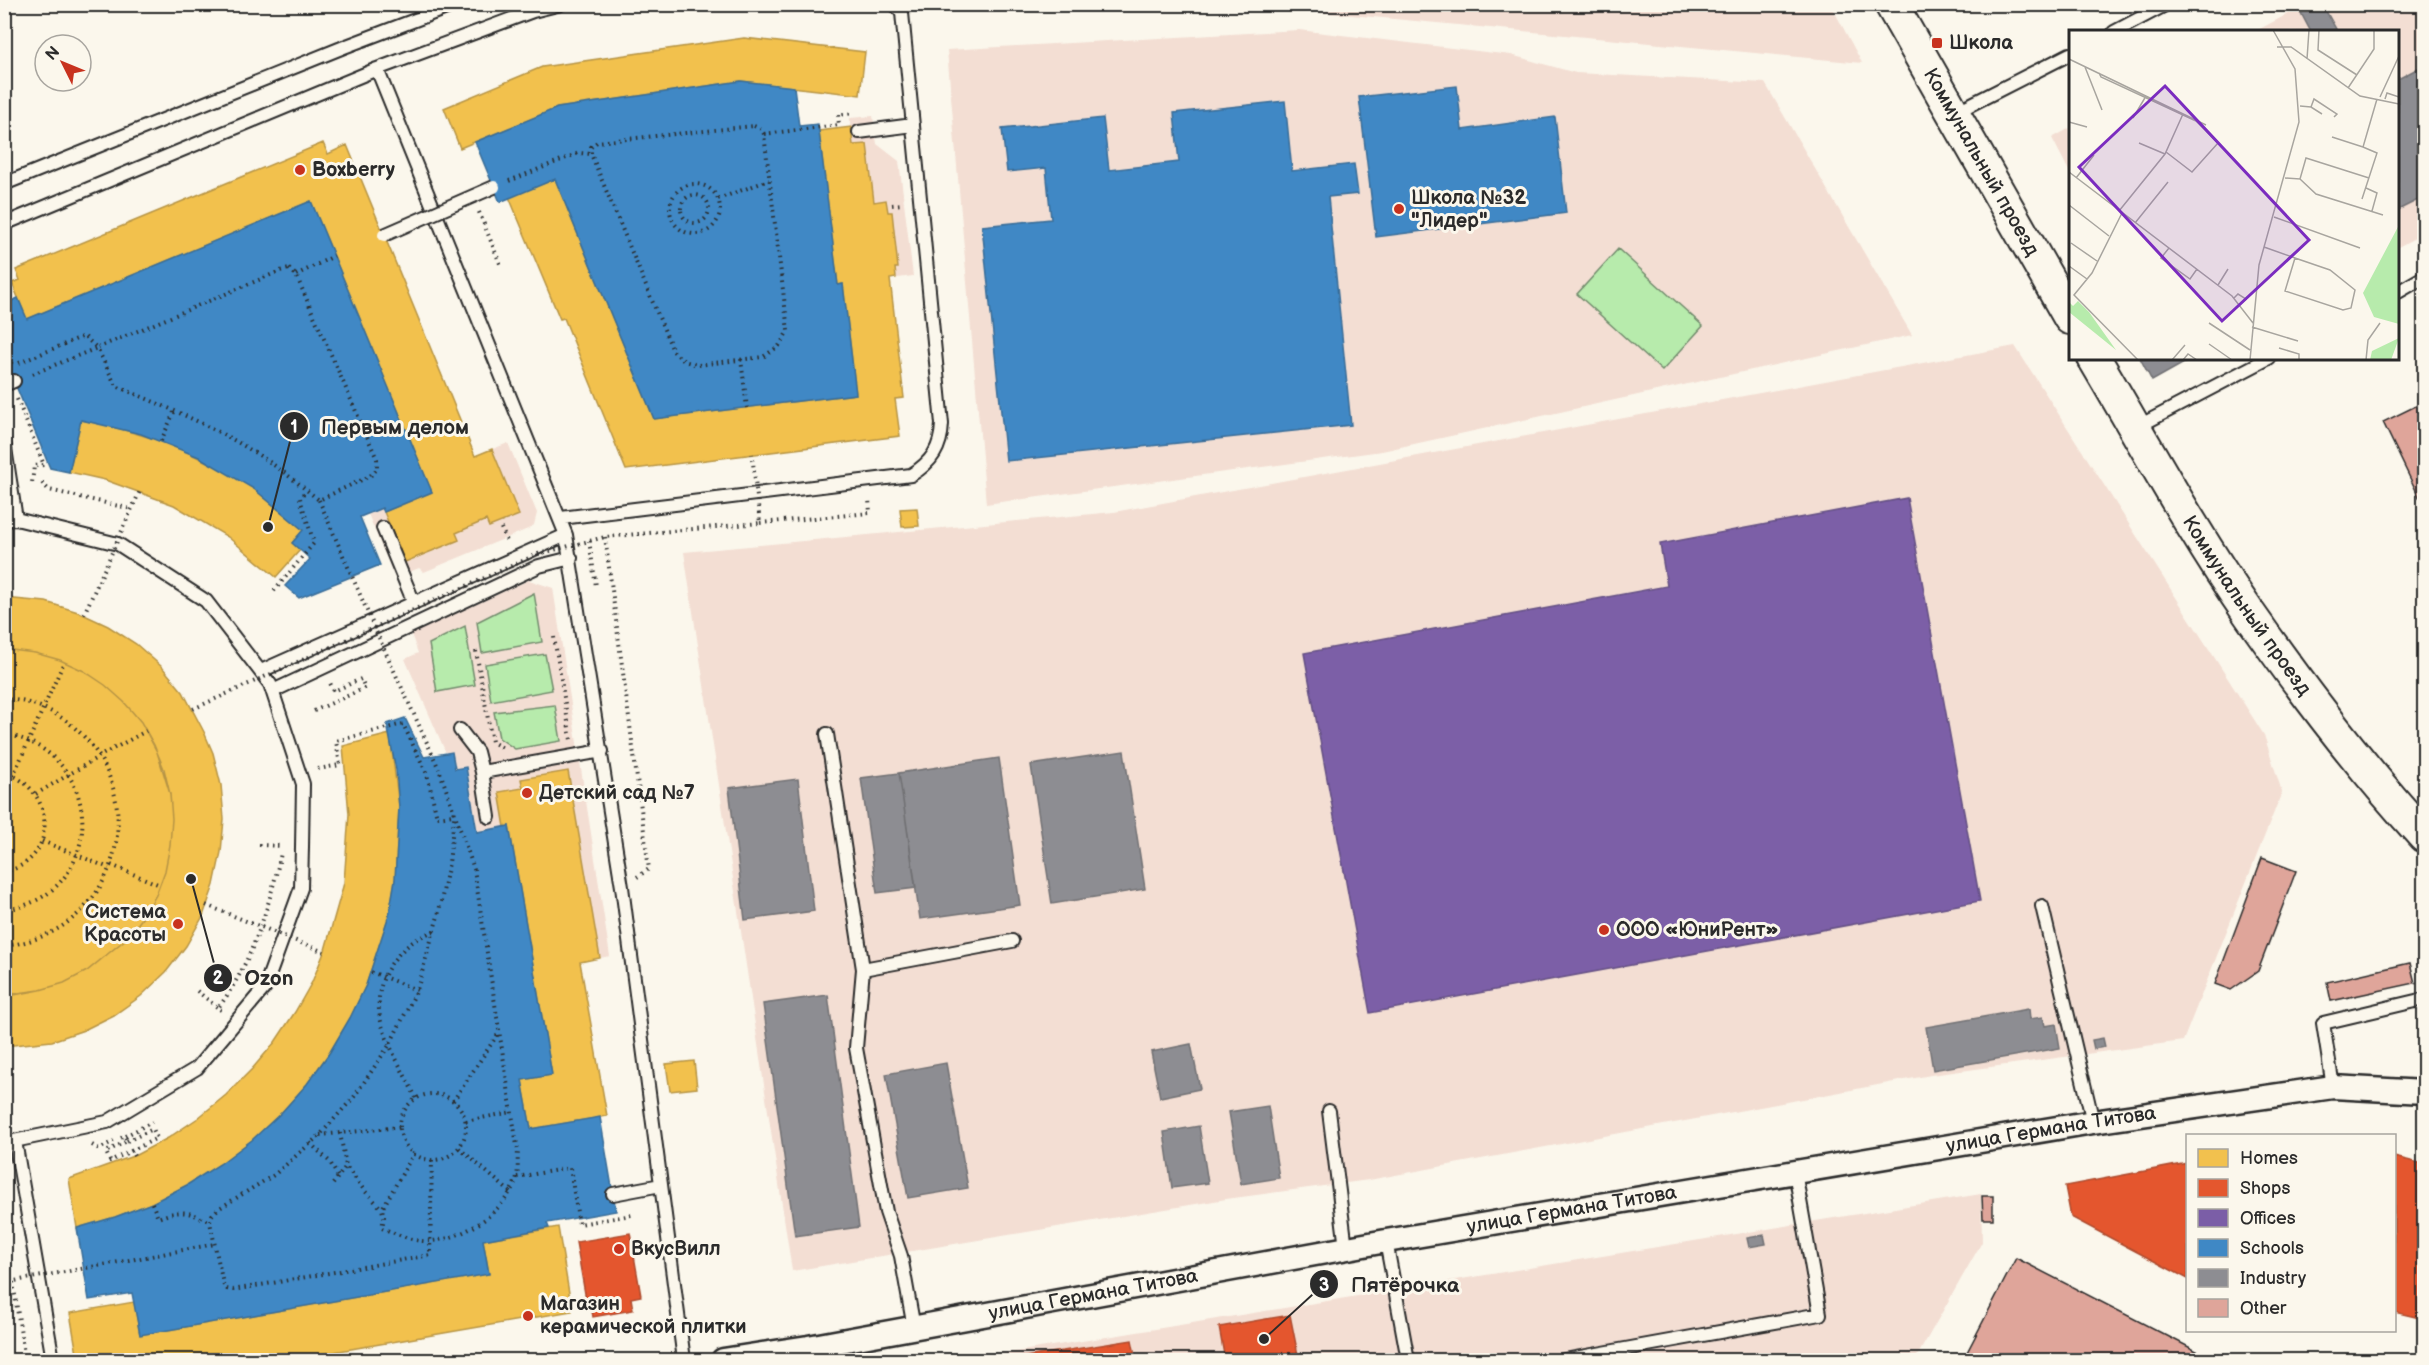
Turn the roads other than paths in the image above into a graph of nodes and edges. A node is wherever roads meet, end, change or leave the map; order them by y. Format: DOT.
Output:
graph roads {
  1 [pos="457,4"];
  2 [pos="561,4"];
  3 [pos="895,4"];
  4 [pos="1891,4"];
  5 [pos="2167,4"];
  6 [pos="2118,30"];
  7 [pos="2069,55"];
  8 [pos="376,69"];
  9 [pos="1954,114"];
  10 [pos="913,125"];
  11 [pos="859,132"];
  12 [pos="4,184"];
  13 [pos="494,187"];
  14 [pos="4,224"];
  15 [pos="384,235"];
  16 [pos="2424,278"];
  17 [pos="2399,291"];
  18 [pos="2069,316"];
  19 [pos="2095,360"];
  20 [pos="2265,360"];
  21 [pos="2135,428"];
  22 [pos="4,442"];
  23 [pos="561,518"];
  24 [pos="10,520"];
  25 [pos="383,528"];
  26 [pos="566,535"];
  27 [pos="571,558"];
  28 [pos="414,603"];
  29 [pos="261,671"];
  30 [pos="273,691"];
  31 [pos="460,730"];
  32 [pos="827,734"];
  33 [pos="602,751"];
  34 [pos="482,772"];
  35 [pos="489,817"];
  36 [pos="2424,836"];
  37 [pos="2042,906"];
  38 [pos="1012,941"];
  39 [pos="863,969"];
  40 [pos="2424,999"];
  41 [pos="2333,1087"];
  42 [pos="2424,1092"];
  43 [pos="1329,1111"];
  44 [pos="2093,1122"];
  45 [pos="10,1142"];
  46 [pos="1795,1172"];
  47 [pos="661,1185"];
  48 [pos="614,1194"];
  49 [pos="1386,1241"];
  50 [pos="1346,1248"];
  51 [pos="914,1328"];
  52 [pos="53,1360"];
  53 [pos="684,1360"];
  54 [pos="727,1360"];
  55 [pos="1408,1360"];
  56 [pos="1564,1360"];
  1 -- 12 [label="lane"];
  2 -- 8 [label="lane"];
  3 -- 10 [label="lane"];
  4 -- 9 [label="street, Коммунальный проезд"];
  5 -- 6 [label="lane"];
  7 -- 9 [label="lane"];
  8 -- 14 [label="lane"];
  8 -- 23 [label="lane"];
  9 -- 18 [label="street, Коммунальный проезд"];
  10 -- 11 [label="lane"];
  10 -- 23 [label="lane"];
  13 -- 15 [label="lane, bridge"];
  16 -- 17 [label="lane"];
  19 -- 21 [label="street, Коммунальный проезд"];
  20 -- 21 [label="lane"];
  21 -- 36 [label="street, Коммунальный проезд"];
  22 -- 24 [label="lane"];
  23 -- 26 [label="lane"];
  24 -- 29 [label="lane"];
  25 -- 28 [label="lane"];
  26 -- 27 [label="lane"];
  26 -- 28 [label="lane"];
  27 -- 30 [label="lane"];
  27 -- 33 [label="lane"];
  28 -- 29 [label="lane"];
  29 -- 30 [label="lane"];
  30 -- 45 [label="lane"];
  31 -- 34 [label="lane"];
  32 -- 39 [label="lane"];
  33 -- 34 [label="lane"];
  33 -- 47 [label="lane"];
  34 -- 35 [label="lane"];
  37 -- 44 [label="lane"];
  38 -- 39 [label="lane"];
  39 -- 51 [label="lane"];
  40 -- 41 [label="lane"];
  41 -- 42 [label="street, улица Германа Титова"];
  41 -- 44 [label="street, улица Германа Титова"];
  43 -- 50 [label="lane"];
  44 -- 46 [label="street, улица Германа Титова"];
  45 -- 52 [label="lane"];
  46 -- 49 [label="street, улица Германа Титова"];
  46 -- 56 [label="lane"];
  47 -- 48 [label="lane"];
  47 -- 53 [label="lane"];
  49 -- 50 [label="street, улица Германа Титова"];
  49 -- 55 [label="lane"];
  50 -- 51 [label="street, улица Германа Титова"];
  51 -- 54 [label="street, улица Германа Титова"];
}
